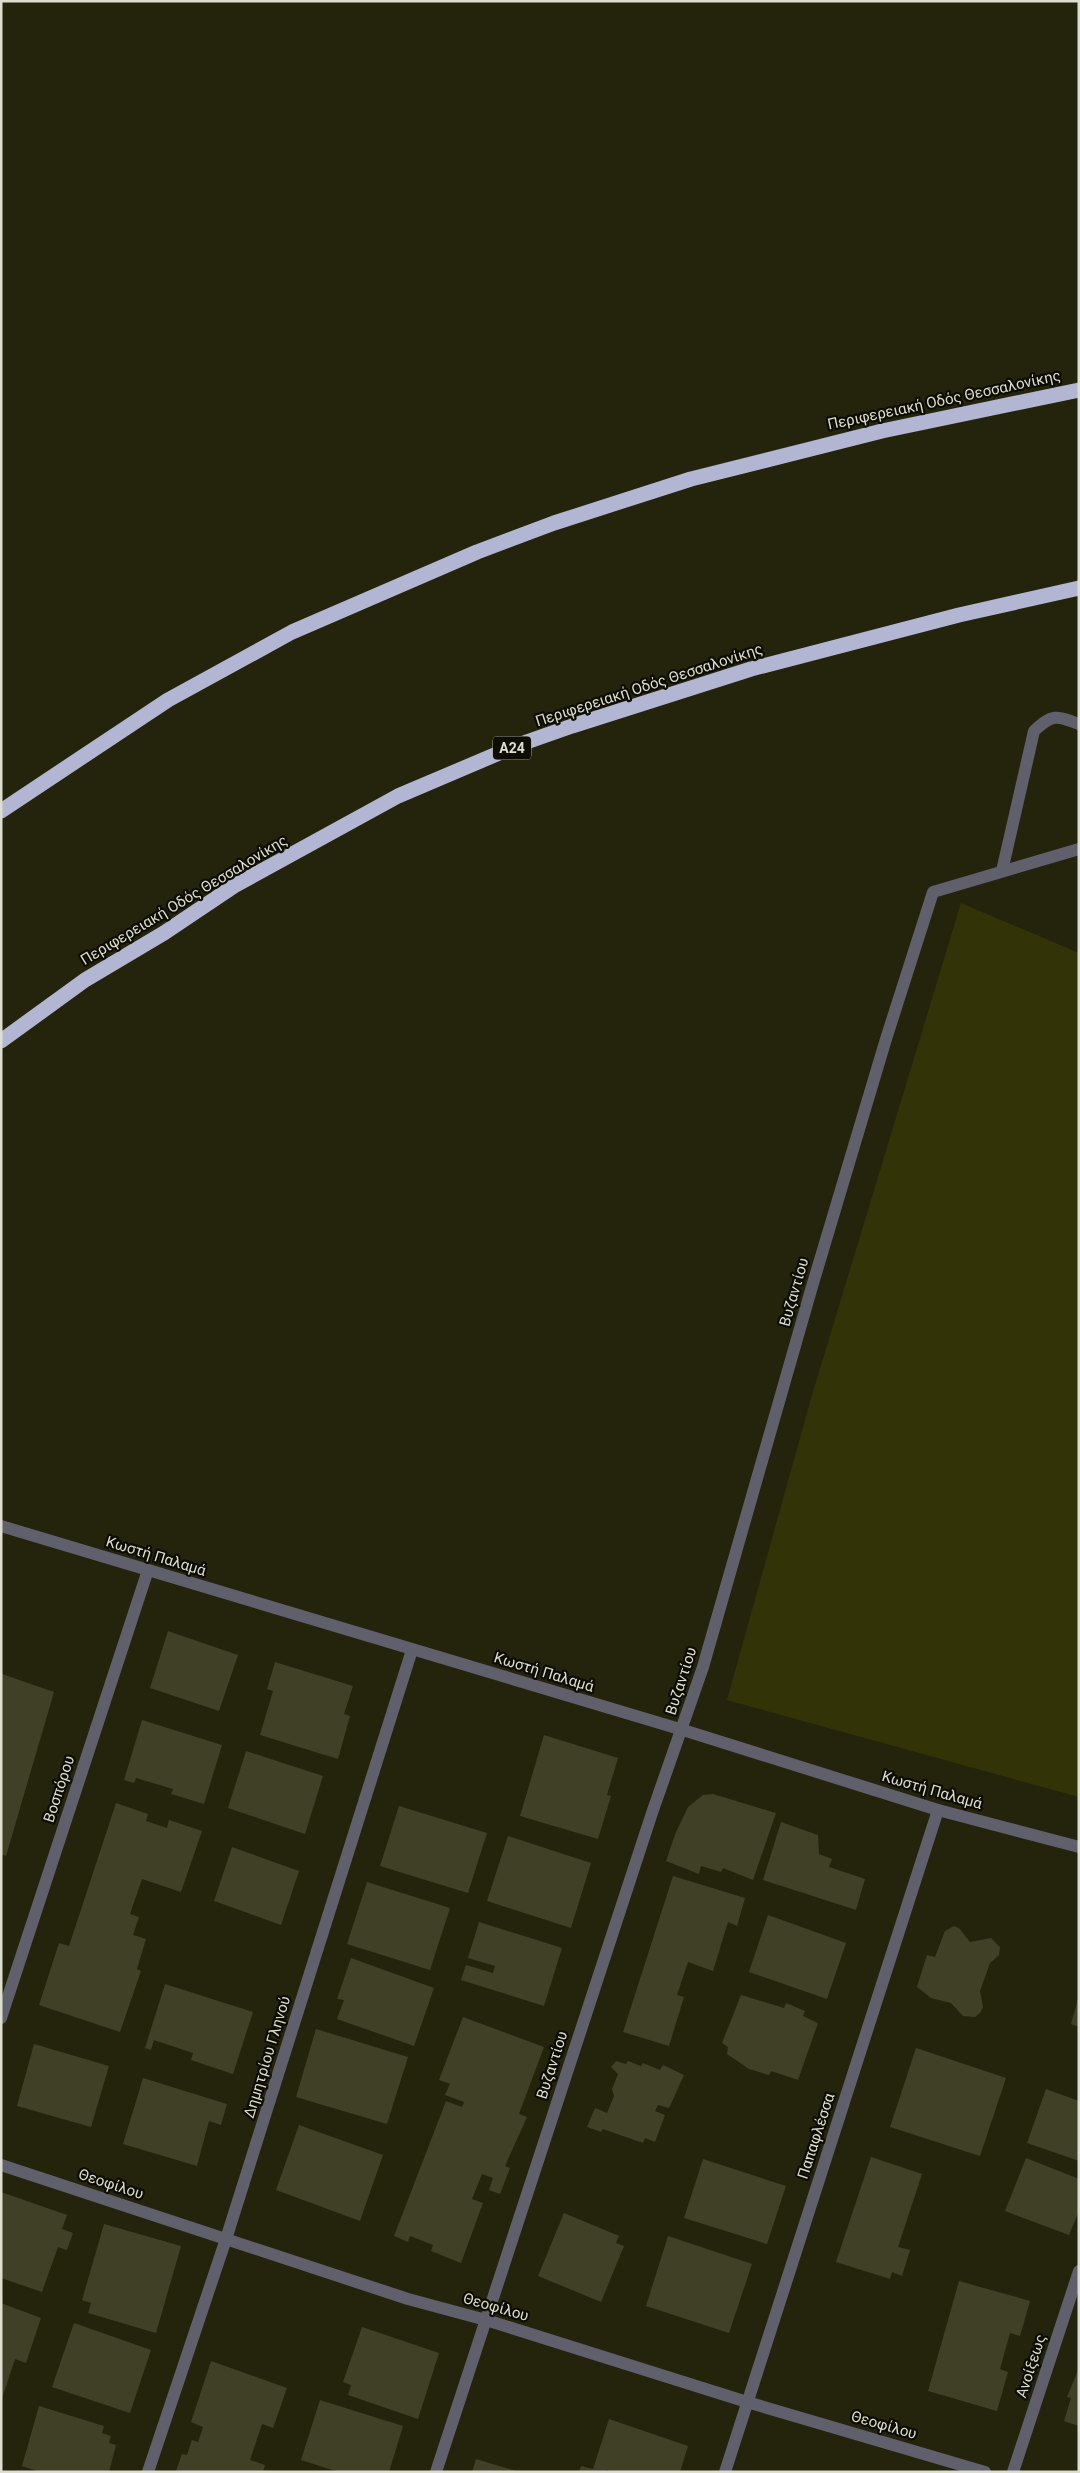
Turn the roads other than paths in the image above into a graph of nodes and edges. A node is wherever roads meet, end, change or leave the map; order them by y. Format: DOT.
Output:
graph roads {
  1 [pos="1079,390"];
  2 [pos="1079,588"];
  3 [pos="1079,724"];
  4 [pos="1,811"];
  5 [pos="1079,848"];
  6 [pos="1002,871"];
  7 [pos="1,1041"];
  8 [pos="1,1526"];
  9 [pos="148,1570"];
  10 [pos="412,1650"];
  11 [pos="683,1730"];
  12 [pos="938,1810"];
  13 [pos="1079,1847"];
  14 [pos="1,2018"];
  15 [pos="1,2165"];
  16 [pos="226,2239"];
  17 [pos="1079,2270"];
  18 [pos="486,2320"];
  19 [pos="747,2402"];
  20 [pos="148,2472"];
  21 [pos="436,2472"];
  22 [pos="725,2472"];
  23 [pos="985,2472"];
  24 [pos="1014,2472"];
  1 -- 4 [label="highway, Περιφερειακή Οδός Θεσσαλονίκης"];
  2 -- 7 [label="highway, Περιφερειακή Οδός Θεσσαλονίκης / Α24"];
  3 -- 6 [label="street"];
  5 -- 6 [label="street"];
  6 -- 11 [label="street, Βυζαντίου"];
  8 -- 9 [label="street, Κωστή Παλαμά"];
  9 -- 10 [label="street, Κωστή Παλαμά"];
  9 -- 14 [label="street, Βοσπόρου"];
  10 -- 11 [label="street, Κωστή Παλαμά"];
  10 -- 16 [label="street, Δημητρίου Γληνού"];
  11 -- 12 [label="street, Κωστή Παλαμά"];
  11 -- 18 [label="street, Βυζαντίου"];
  12 -- 13 [label="street, Κωστή Παλαμά"];
  12 -- 19 [label="street, Παπαφλέσσα"];
  15 -- 16 [label="street, Θεοφίλου"];
  16 -- 18 [label="street, Θεοφίλου"];
  16 -- 20 [label="street, Δημητρίου Γληνού"];
  17 -- 24 [label="street, Ανοίξεως"];
  18 -- 19 [label="street, Θεοφίλου"];
  18 -- 21 [label="street, Βυζαντίου"];
  19 -- 22 [label="street, Παπαφλέσσα"];
  19 -- 23 [label="street, Θεοφίλου"];
}
